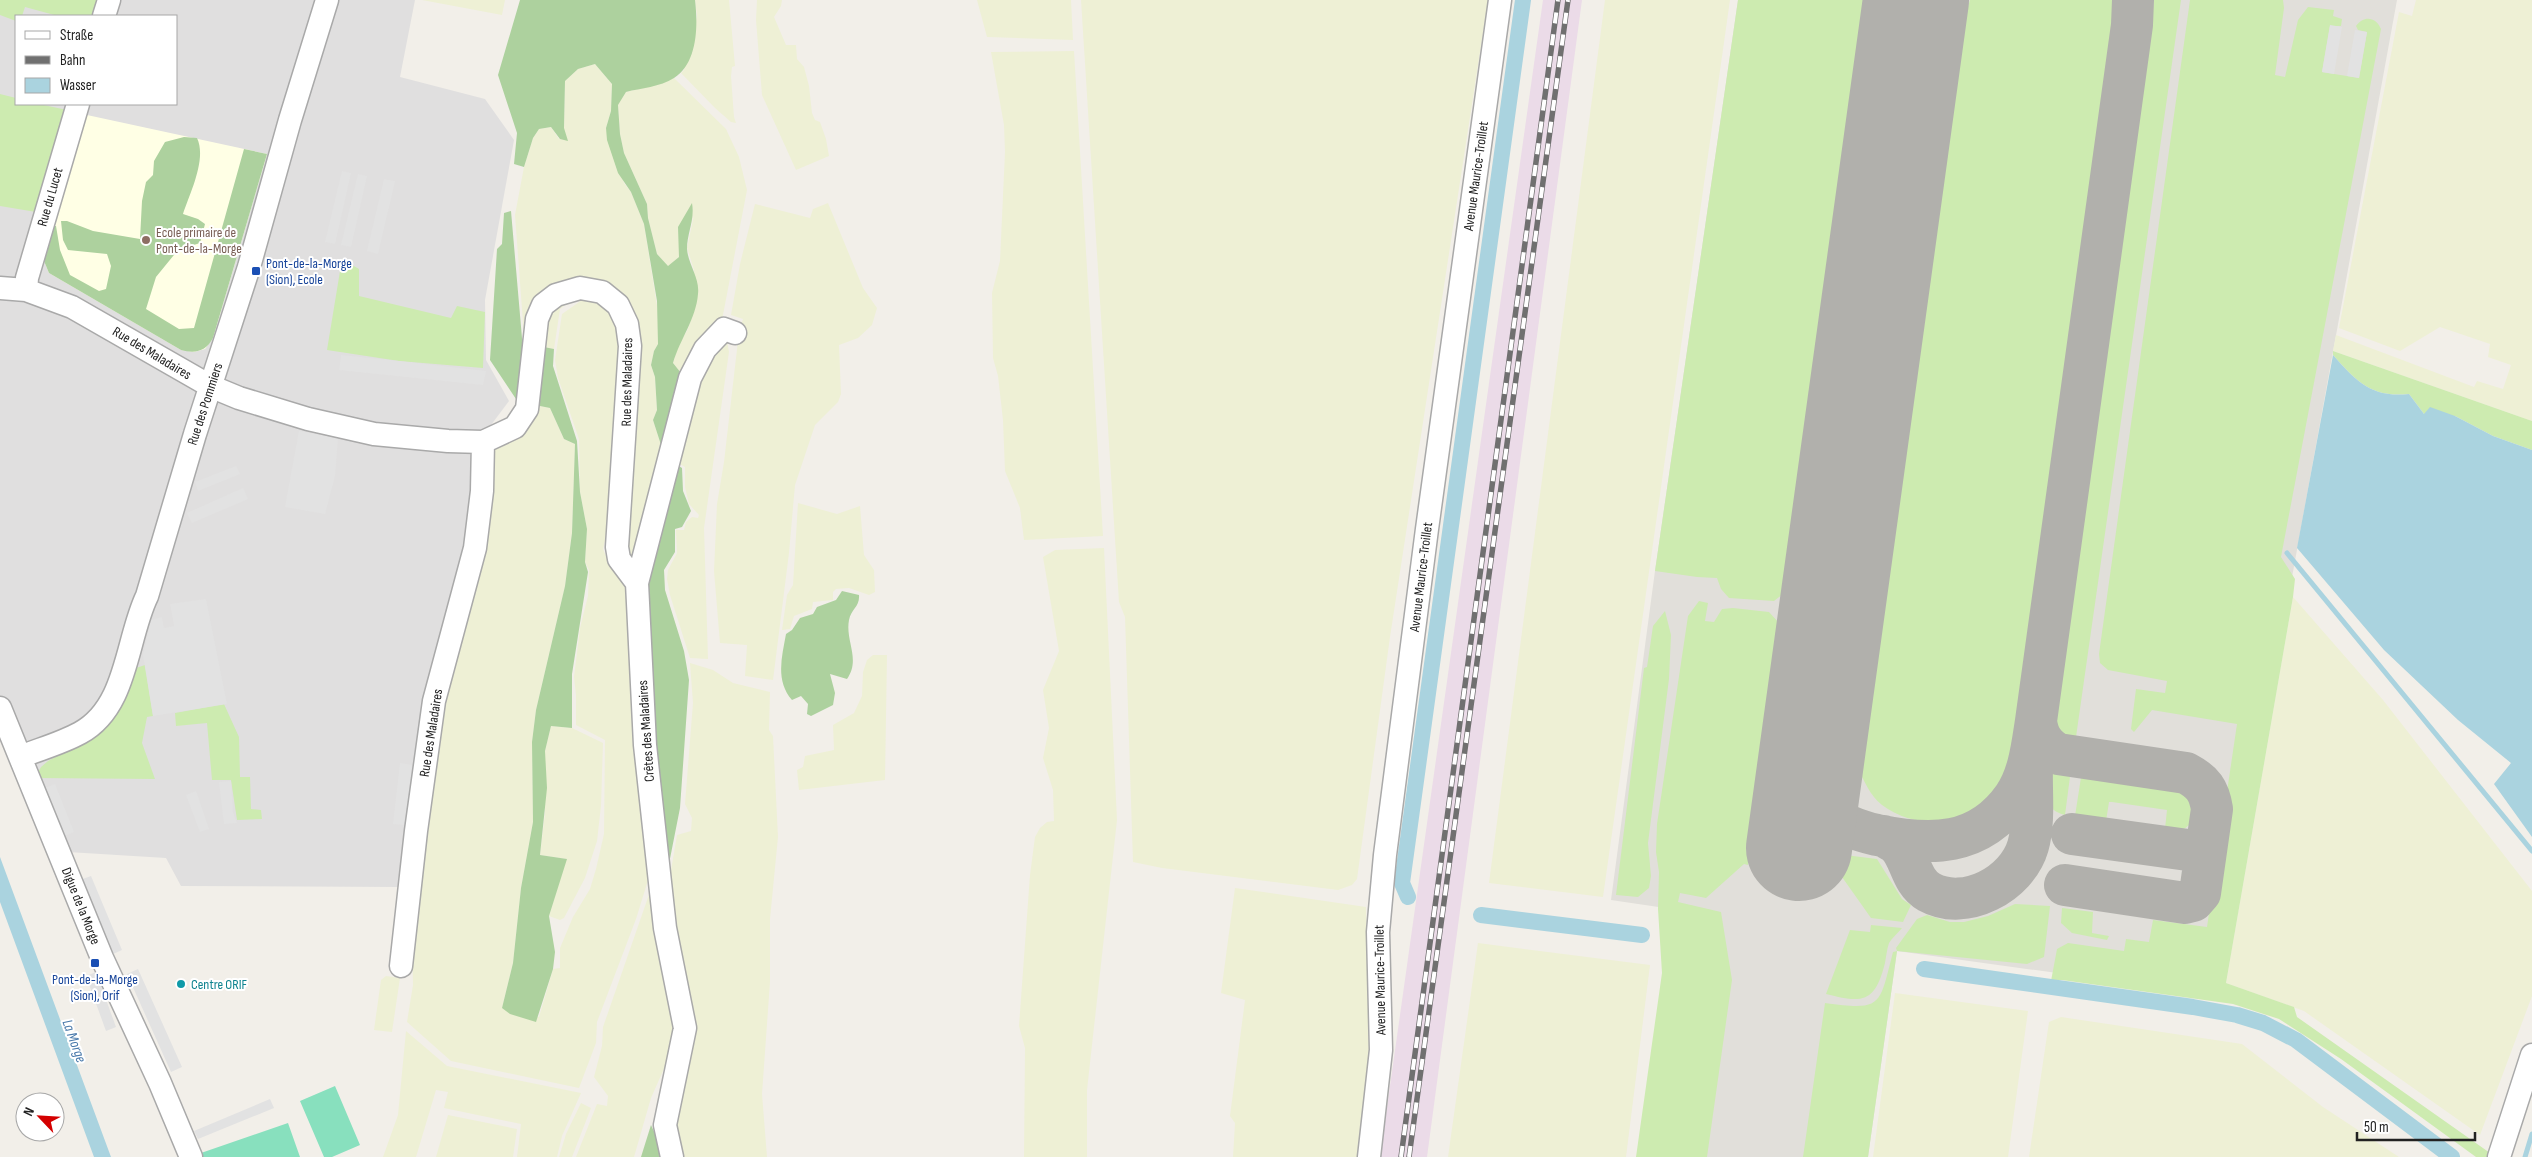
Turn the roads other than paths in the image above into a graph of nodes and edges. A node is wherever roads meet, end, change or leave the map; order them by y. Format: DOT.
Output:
graph roads {
  1 [pos="109,0"];
  2 [pos="327,0"];
  3 [pos="1500,0"];
  4 [pos="104,15"];
  5 [pos="78,105"];
  6 [pos="0,288"];
  7 [pos="26,290"];
  8 [pos="735,333"];
  9 [pos="210,386"];
  10 [pos="483,442"];
  11 [pos="637,583"];
  12 [pos="0,708"];
  13 [pos="20,757"];
  14 [pos="401,966"];
  15 [pos="2532,1055"];
  16 [pos="191,1157"];
  17 [pos="672,1157"];
  18 [pos="1369,1157"];
  19 [pos="2499,1157"];
  1 -- 4 [label="street"];
  2 -- 9 [label="street, Rue des Pommiers"];
  3 -- 18 [label="street, Avenue Maurice-Troillet"];
  5 -- 7 [label="street, Rue du Lucet"];
  6 -- 7 [label="street, Rue des Maladaires"];
  7 -- 9 [label="street, Rue des Maladaires"];
  8 -- 11 [label="street, Crêtes des Maladaires"];
  9 -- 10 [label="street, Rue des Maladaires"];
  9 -- 13 [label="street, Rue des Pommiers"];
  10 -- 11 [label="street, Rue des Maladaires"];
  10 -- 14 [label="street, Rue des Maladaires"];
  11 -- 17 [label="street, Crêtes des Maladaires"];
  12 -- 13 [label="street, Digue de la Morge"];
  13 -- 16 [label="street, Digue de la Morge"];
  15 -- 19 [label="street"];
}
